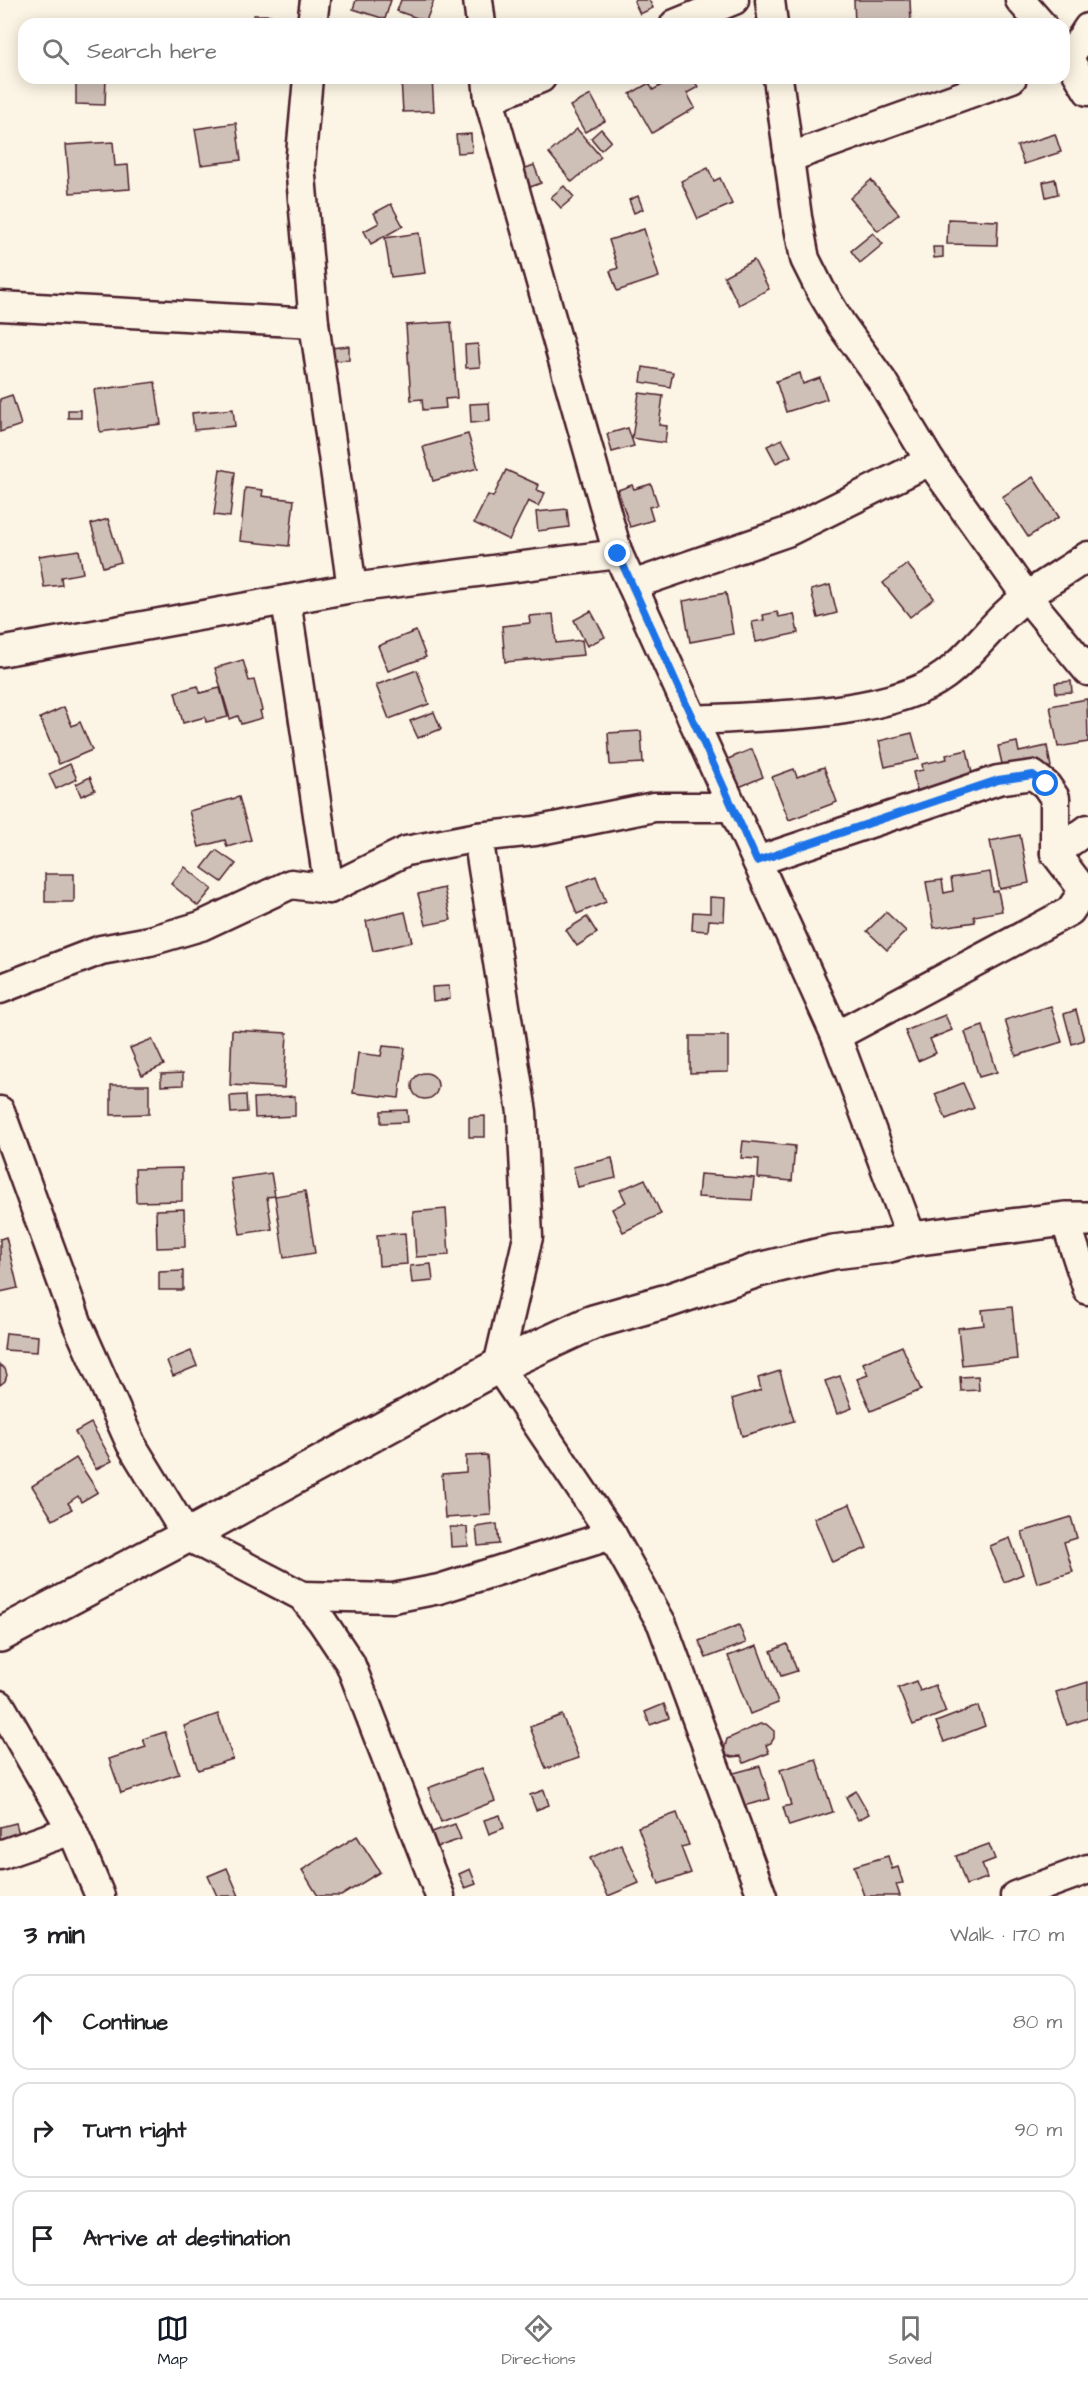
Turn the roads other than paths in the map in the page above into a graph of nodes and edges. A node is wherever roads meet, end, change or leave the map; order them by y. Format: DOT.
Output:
graph roads {
  1 [pos="315,0"];
  2 [pos="478,0"];
  3 [pos="734,0"];
  4 [pos="770,0"];
  5 [pos="1020,0"];
  6 [pos="313,18"];
  7 [pos="480,18"];
  8 [pos="690,18"];
  9 [pos="772,18"];
  10 [pos="1036,18"];
  11 [pos="1088,28"];
  12 [pos="1070,51"];
  13 [pos="1070,62"];
  14 [pos="307,84"];
  15 [pos="512,84"];
  16 [pos="779,84"];
  17 [pos="995,84"];
  18 [pos="488,89"];
  19 [pos="1088,91"];
  20 [pos="788,158"];
  21 [pos="0,306"];
  22 [pos="314,323"];
  23 [pos="930,461"];
  24 [pos="618,554"];
  25 [pos="1088,556"];
  26 [pos="632,585"];
  27 [pos="352,588"];
  28 [pos="1027,597"];
  29 [pos="286,600"];
  30 [pos="0,652"];
  31 [pos="1088,671"];
  32 [pos="693,720"];
  33 [pos="731,807"];
  34 [pos="1088,829"];
  35 [pos="478,837"];
  36 [pos="1055,853"];
  37 [pos="757,861"];
  38 [pos="328,889"];
  39 [pos="0,988"];
  40 [pos="836,1036"];
  41 [pos="0,1111"];
  42 [pos="1076,1219"];
  43 [pos="912,1239"];
  44 [pos="1088,1290"];
  45 [pos="498,1366"];
  46 [pos="612,1535"];
  47 [pos="188,1536"];
  48 [pos="302,1596"];
  49 [pos="0,1635"];
  50 [pos="0,1704"];
  51 [pos="72,1830"];
  52 [pos="0,1855"];
  53 [pos="1088,1869"];
  54 [pos="100,1896"];
  55 [pos="440,1896"];
  56 [pos="762,1896"];
  57 [pos="1015,1896"];
  1 -- 6 [label="street"];
  2 -- 7 [label="street"];
  3 -- 8 [label="street"];
  4 -- 9 [label="street"];
  5 -- 10 [label="street"];
  11 -- 12 [label="street"];
  13 -- 19 [label="street"];
  14 -- 22 [label="street"];
  15 -- 18 [label="street"];
  16 -- 20 [label="street"];
  17 -- 20 [label="street"];
  18 -- 24 [label="street"];
  20 -- 23 [label="street"];
  21 -- 22 [label="street"];
  22 -- 27 [label="street"];
  23 -- 26 [label="street"];
  23 -- 28 [label="street"];
  24 -- 26 [label="street"];
  24 -- 27 [label="street"];
  25 -- 28 [label="street"];
  26 -- 32 [label="street"];
  27 -- 29 [label="street"];
  28 -- 31 [label="street"];
  28 -- 32 [label="street"];
  29 -- 30 [label="street"];
  29 -- 38 [label="street"];
  32 -- 33 [label="street"];
  33 -- 35 [label="street"];
  33 -- 37 [label="street"];
  34 -- 36 [label="street"];
  35 -- 38 [label="street"];
  35 -- 45 [label="street"];
  36 -- 37 [label="street"];
  36 -- 40 [label="street"];
  37 -- 40 [label="street"];
  38 -- 39 [label="street"];
  40 -- 43 [label="street"];
  41 -- 47 [label="street"];
  42 -- 43 [label="street"];
  42 -- 44 [label="street"];
  43 -- 45 [label="street"];
  45 -- 46 [label="street"];
  45 -- 47 [label="street"];
  46 -- 48 [label="street"];
  46 -- 56 [label="street"];
  47 -- 48 [label="street"];
  47 -- 49 [label="street"];
  48 -- 55 [label="street"];
  50 -- 51 [label="street"];
  51 -- 52 [label="street"];
  51 -- 54 [label="street"];
  53 -- 57 [label="street"];
}
